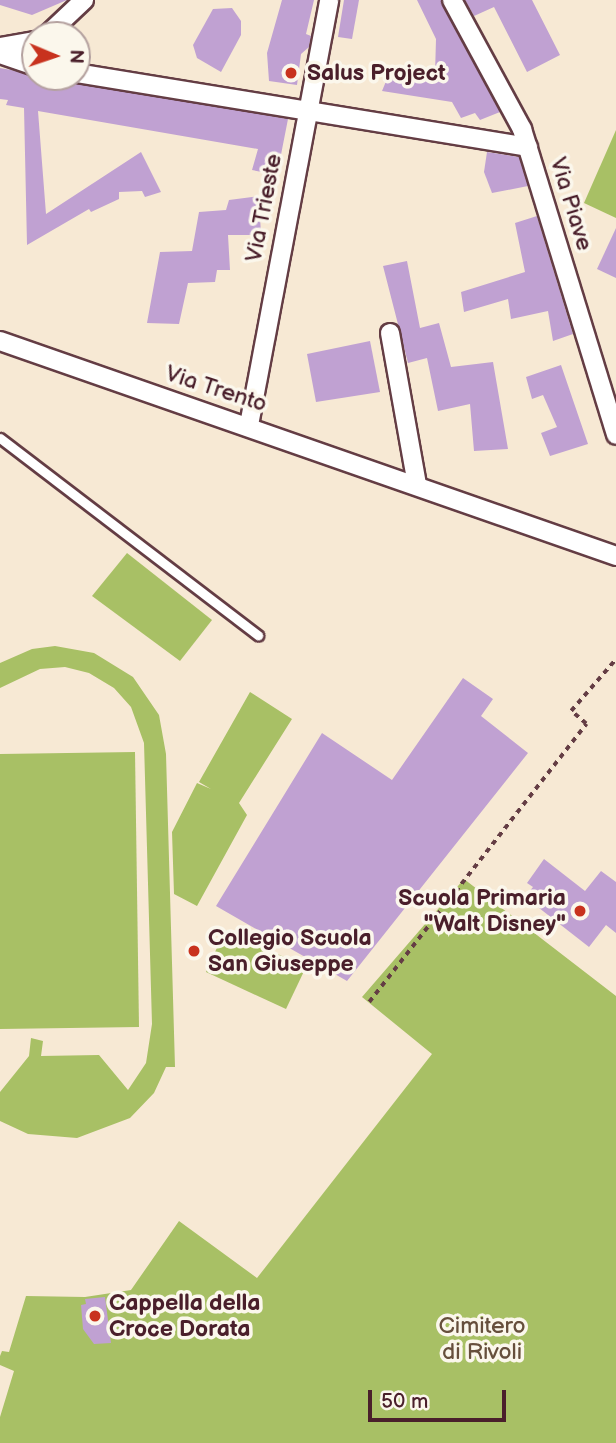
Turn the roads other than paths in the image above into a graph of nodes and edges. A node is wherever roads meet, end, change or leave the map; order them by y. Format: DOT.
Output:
graph roads {
  1 [pos="84,0"];
  2 [pos="328,0"];
  3 [pos="452,0"];
  4 [pos="62,21"];
  5 [pos="21,43"];
  6 [pos="0,47"];
  7 [pos="0,54"];
  8 [pos="21,61"];
  9 [pos="91,75"];
  10 [pos="307,110"];
  11 [pos="528,147"];
  12 [pos="390,333"];
  13 [pos="0,341"];
  14 [pos="249,425"];
  15 [pos="616,435"];
  16 [pos="0,438"];
  17 [pos="417,485"];
  18 [pos="616,556"];
  19 [pos="258,635"];
  1 -- 4 [label="street"];
  2 -- 10 [label="street, Via Trieste"];
  3 -- 11 [label="street, Via Piave"];
  5 -- 6 [label="street"];
  7 -- 8 [label="street"];
  9 -- 10 [label="street"];
  10 -- 11 [label="street"];
  10 -- 14 [label="street, Via Trieste"];
  11 -- 15 [label="street, Via Piave"];
  12 -- 17 [label="street"];
  13 -- 14 [label="street, Via Trento"];
  14 -- 17 [label="street, Via Trento"];
  16 -- 19 [label="lane"];
  17 -- 18 [label="street, Via Trento"];
}
